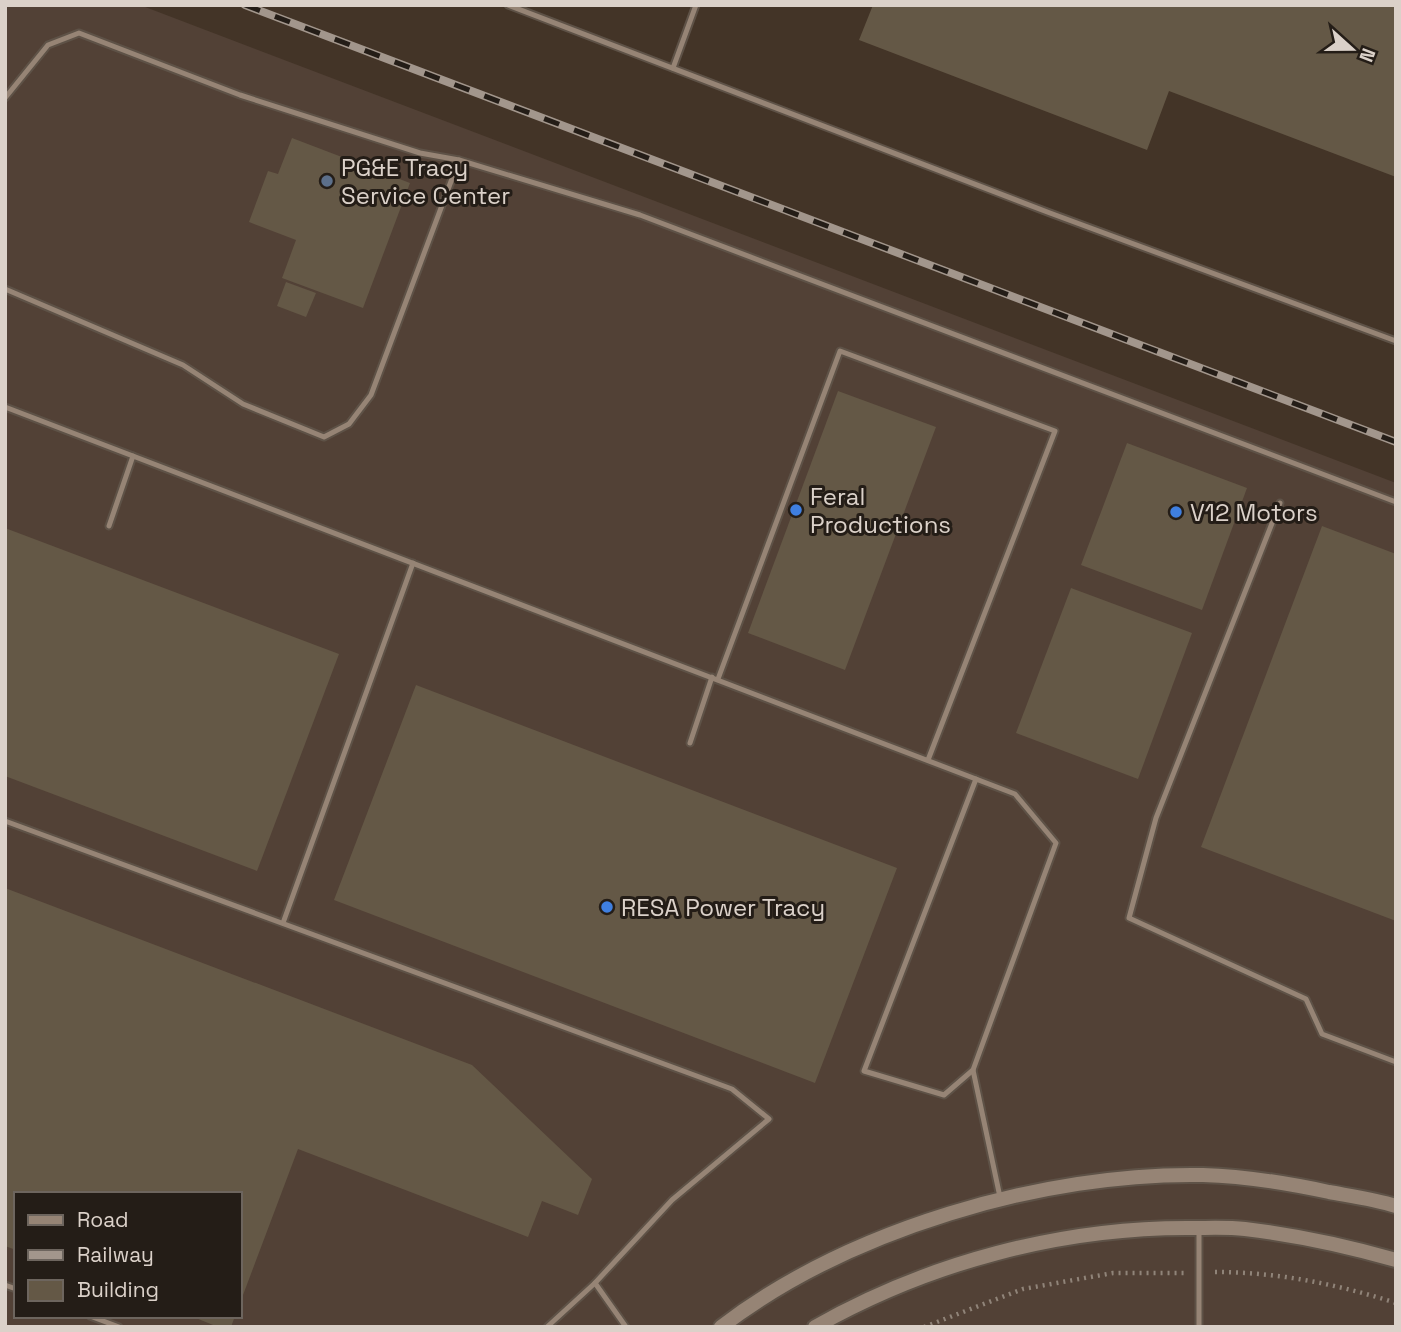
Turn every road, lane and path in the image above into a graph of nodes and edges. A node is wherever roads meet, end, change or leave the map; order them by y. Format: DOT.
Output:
graph roads {
  1 [pos="696,5"];
  2 [pos="512,6"];
  3 [pos="673,68"];
  4 [pos="5,98"];
  5 [pos="459,159"];
  6 [pos="5,289"];
  7 [pos="1396,341"];
  8 [pos="5,407"];
  9 [pos="133,456"];
  10 [pos="1396,502"];
  11 [pos="1280,503"];
  12 [pos="109,526"];
  13 [pos="414,563"];
  14 [pos="715,678"];
  15 [pos="690,743"];
  16 [pos="928,760"];
  17 [pos="976,779"];
  18 [pos="5,821"];
  19 [pos="283,923"];
  20 [pos="1396,1062"];
  21 [pos="973,1070"];
  22 [pos="1000,1200"];
  23 [pos="1396,1206"];
  24 [pos="1199,1228"];
  25 [pos="1396,1260"];
  26 [pos="1199,1272"];
  27 [pos="595,1283"];
  28 [pos="1396,1303"];
  29 [pos="95,1318"];
  30 [pos="119,1327"];
  31 [pos="547,1327"];
  32 [pos="626,1327"];
  33 [pos="721,1327"];
  34 [pos="815,1327"];
  35 [pos="924,1327"];
  36 [pos="1199,1327"];
  1 -- 3 [label="lane"];
  2 -- 3 [label="lane"];
  3 -- 7 [label="lane"];
  4 -- 5 [label="lane"];
  5 -- 6 [label="lane"];
  5 -- 10 [label="lane"];
  8 -- 9 [label="lane"];
  9 -- 12 [label="lane"];
  9 -- 13 [label="lane"];
  11 -- 20 [label="lane"];
  13 -- 14 [label="lane"];
  13 -- 19 [label="lane"];
  14 -- 15 [label="lane"];
  14 -- 16 [label="lane"];
  14 -- 16 [label="lane"];
  16 -- 17 [label="lane"];
  17 -- 21 [label="lane"];
  17 -- 21 [label="lane"];
  18 -- 19 [label="lane"];
  19 -- 27 [label="lane"];
  21 -- 22 [label="lane"];
  22 -- 23 [label="main road"];
  22 -- 33 [label="main road"];
  24 -- 25 [label="main road"];
  24 -- 26 [label="lane"];
  24 -- 34 [label="main road"];
  26 -- 28 [label="path"];
  26 -- 35 [label="path"];
  26 -- 36 [label="lane"];
  27 -- 31 [label="lane"];
  27 -- 32 [label="lane"];
  29 -- 30 [label="lane"];
}
